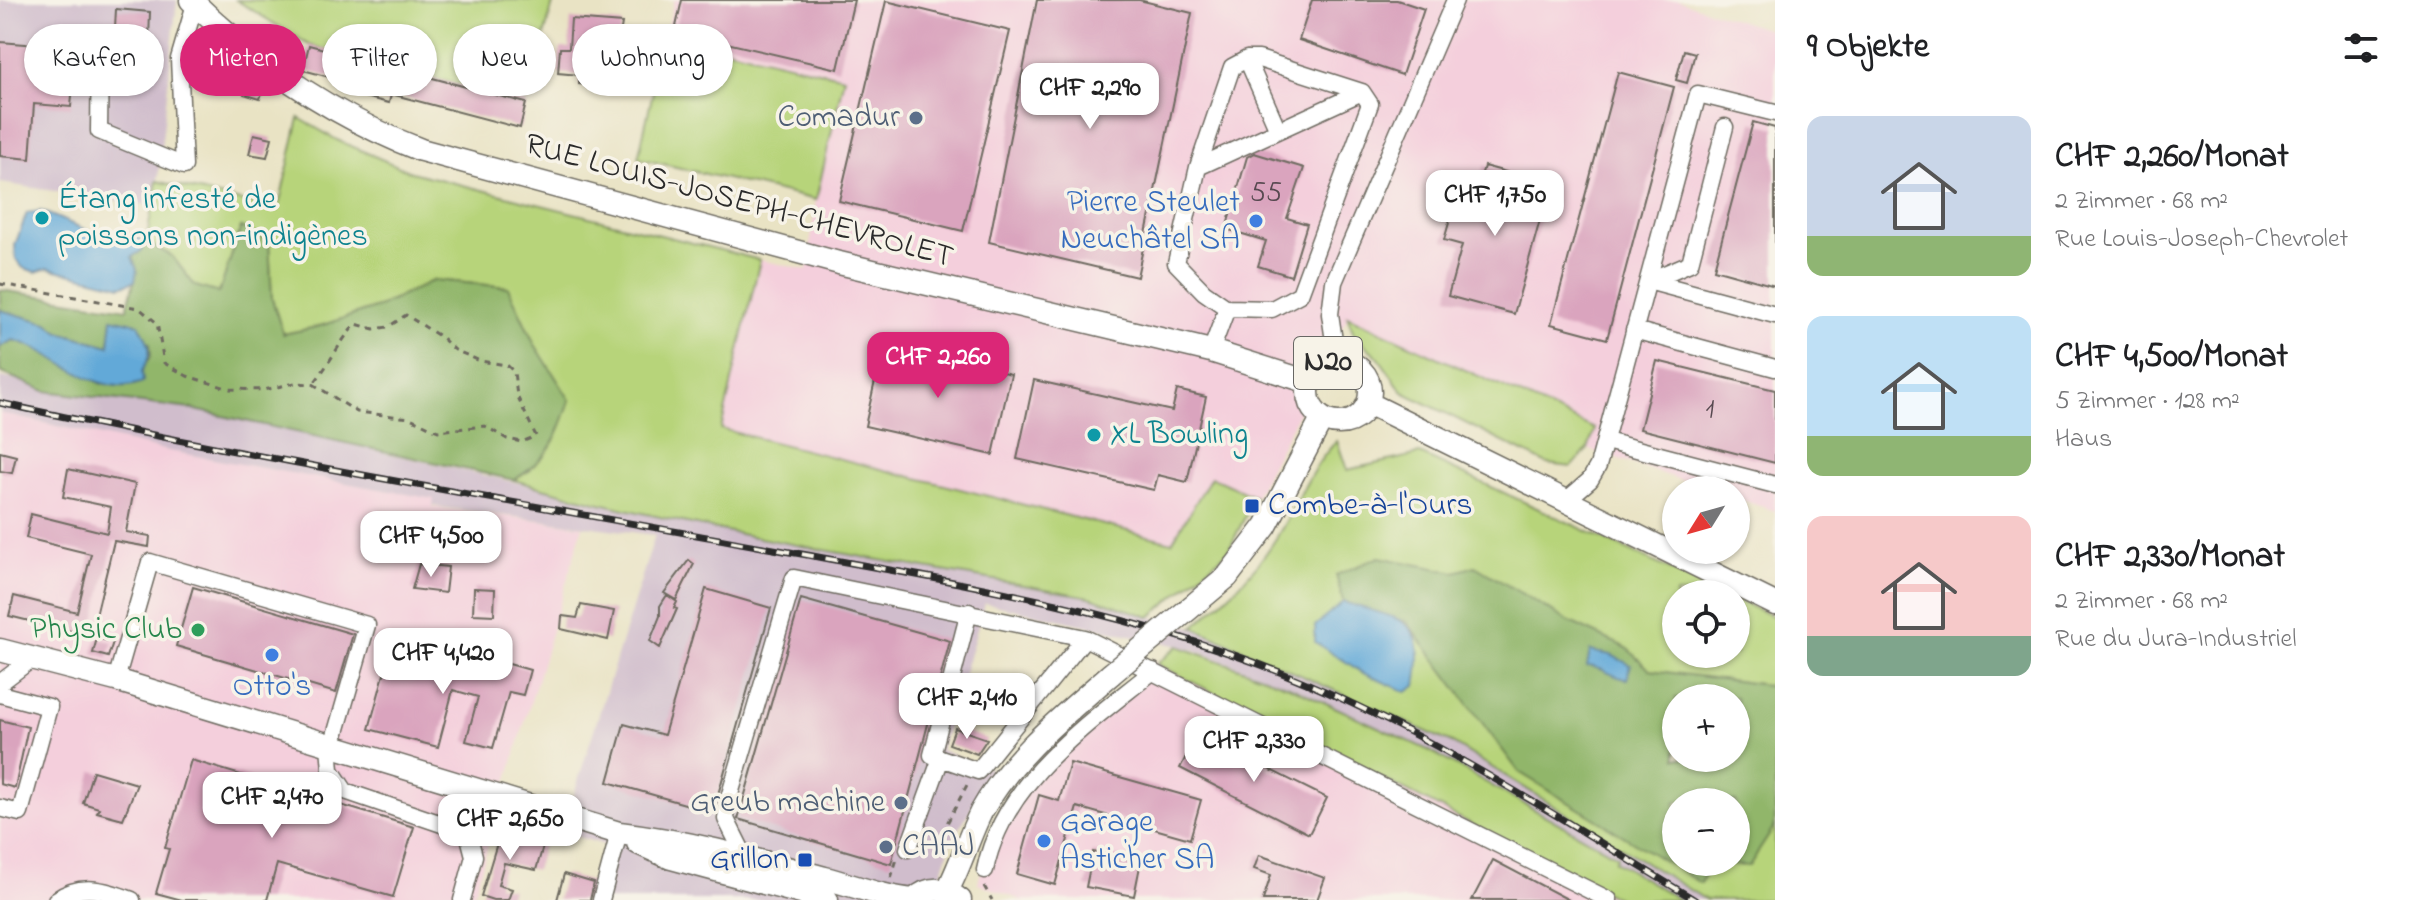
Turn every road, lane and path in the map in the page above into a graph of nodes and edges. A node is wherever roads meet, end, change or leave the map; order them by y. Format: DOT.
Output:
graph roads {
  1 [pos="1455,0"];
  2 [pos="193,2"];
  3 [pos="1247,59"];
  4 [pos="1362,92"];
  5 [pos="99,96"];
  6 [pos="1775,113"];
  7 [pos="1725,127"];
  8 [pos="1278,130"];
  9 [pos="1198,167"];
  10 [pos="1648,281"];
  11 [pos="0,284"];
  12 [pos="1227,308"];
  13 [pos="1775,315"];
  14 [pos="1634,330"];
  15 [pos="1211,351"];
  16 [pos="1337,361"];
  17 [pos="1775,368"];
  18 [pos="1309,382"];
  19 [pos="313,384"];
  20 [pos="1368,403"];
  21 [pos="1322,419"];
  22 [pos="1606,441"];
  23 [pos="1775,485"];
  24 [pos="1568,499"];
  25 [pos="1775,604"];
  26 [pos="969,612"];
  27 [pos="1085,638"];
  28 [pos="0,650"];
  29 [pos="33,658"];
  30 [pos="1153,671"];
  31 [pos="116,680"];
  32 [pos="0,683"];
  33 [pos="0,694"];
  34 [pos="330,745"];
  35 [pos="941,758"];
  36 [pos="978,771"];
  37 [pos="0,808"];
  38 [pos="619,833"];
  39 [pos="942,833"];
  40 [pos="908,849"];
  41 [pos="746,859"];
  42 [pos="985,870"];
  43 [pos="888,887"];
  44 [pos="953,895"];
  45 [pos="124,897"];
  46 [pos="56,900"];
  47 [pos="462,900"];
  48 [pos="601,900"];
  49 [pos="827,900"];
  50 [pos="914,900"];
  51 [pos="1609,900"];
  1 -- 16 [label="street"];
  2 -- 5 [label="street"];
  2 -- 15 [label="main road, RUE LOUIS-JOSEPH-CHEVROLET / N20"];
  3 -- 4 [label="street"];
  3 -- 8 [label="street"];
  3 -- 9 [label="street"];
  4 -- 8 [label="street"];
  4 -- 12 [label="street"];
  6 -- 10 [label="street"];
  7 -- 10 [label="street"];
  8 -- 9 [label="street"];
  9 -- 12 [label="street"];
  10 -- 13 [label="street"];
  10 -- 14 [label="street"];
  11 -- 19 [label="path"];
  12 -- 15 [label="street"];
  14 -- 17 [label="street"];
  14 -- 22 [label="street"];
  15 -- 18 [label="main road, RUE LOUIS-JOSEPH-CHEVROLET / N20"];
  16 -- 18 [label="main road, N20"];
  16 -- 20 [label="main road, N20"];
  18 -- 21 [label="main road, N20"];
  19 -- 19 [label="path"];
  20 -- 21 [label="main road, N20"];
  20 -- 24 [label="main road, N20"];
  21 -- 44 [label="main road, bridge"];
  22 -- 23 [label="street"];
  22 -- 24 [label="street"];
  24 -- 25 [label="main road, N20"];
  26 -- 27 [label="street"];
  26 -- 35 [label="street"];
  26 -- 41 [label="street"];
  27 -- 30 [label="street"];
  27 -- 36 [label="street"];
  28 -- 29 [label="main road"];
  29 -- 31 [label="main road"];
  29 -- 32 [label="street"];
  30 -- 42 [label="street"];
  30 -- 51 [label="street"];
  31 -- 34 [label="main road"];
  31 -- 34 [label="street"];
  33 -- 37 [label="street"];
  34 -- 38 [label="main road"];
  34 -- 47 [label="street"];
  35 -- 36 [label="street"];
  35 -- 40 [label="street"];
  36 -- 39 [label="path"];
  38 -- 41 [label="main road"];
  38 -- 48 [label="street"];
  38 -- 49 [label="main road"];
  40 -- 43 [label="path"];
  41 -- 50 [label="main road"];
  44 -- 50 [label="main road"];
  45 -- 46 [label="street"];
}
